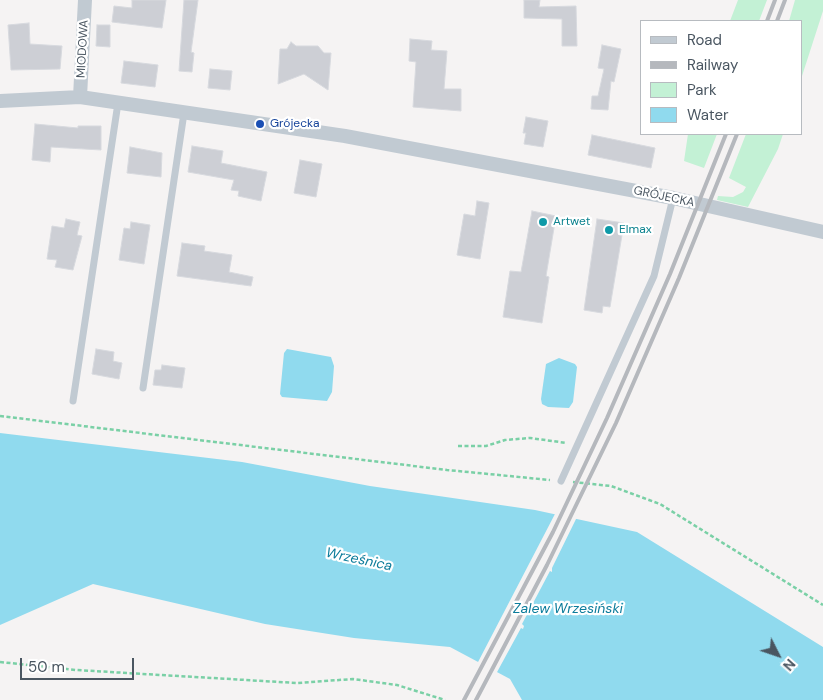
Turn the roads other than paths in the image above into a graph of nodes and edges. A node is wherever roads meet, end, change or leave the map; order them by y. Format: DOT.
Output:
graph roads {
  1 [pos="85,0"];
  2 [pos="80,98"];
  3 [pos="0,101"];
  4 [pos="118,103"];
  5 [pos="184,113"];
  6 [pos="673,198"];
  7 [pos="823,232"];
  8 [pos="143,388"];
  9 [pos="73,401"];
  10 [pos="561,481"];
  1 -- 2 [label="street, MIODOWA"];
  2 -- 3 [label="street, GRÓJECKA"];
  2 -- 4 [label="street, GRÓJECKA"];
  4 -- 5 [label="street, GRÓJECKA"];
  4 -- 9 [label="lane"];
  5 -- 6 [label="street, GRÓJECKA"];
  5 -- 8 [label="lane"];
  6 -- 7 [label="street, GRÓJECKA"];
  6 -- 10 [label="lane"];
}
